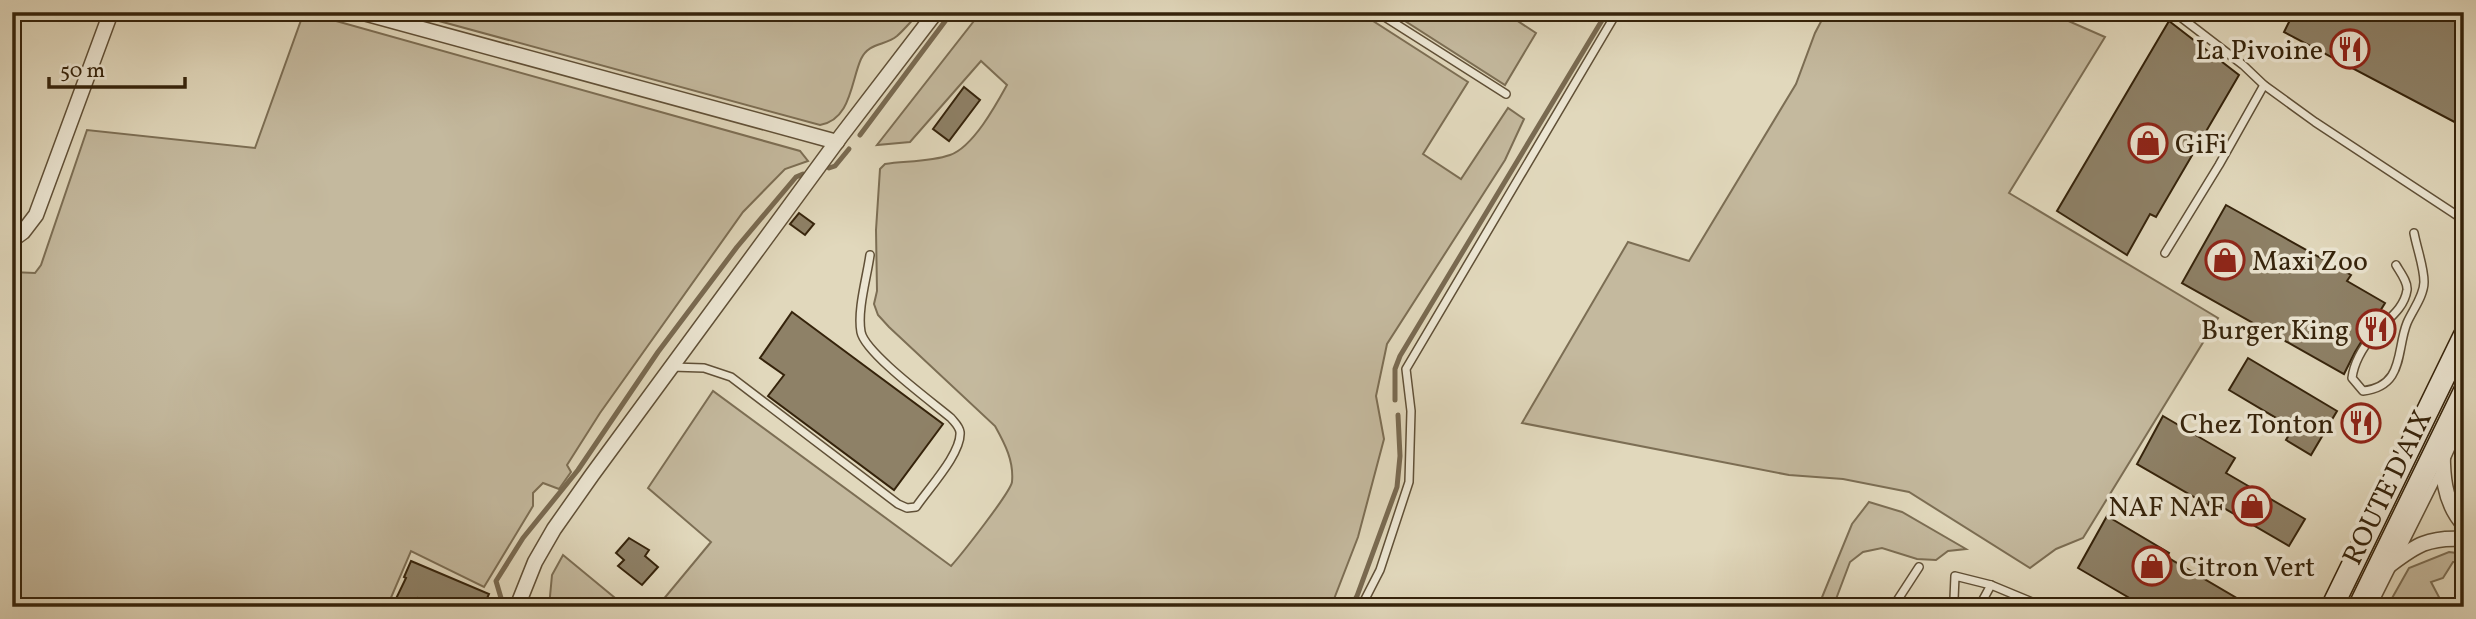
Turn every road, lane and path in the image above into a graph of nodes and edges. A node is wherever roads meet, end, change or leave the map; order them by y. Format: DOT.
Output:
graph roads {
  1 [pos="111,12"];
  2 [pos="360,12"];
  3 [pos="936,12"];
  4 [pos="1377,12"];
  5 [pos="1617,12"];
  6 [pos="2174,12"];
  7 [pos="2264,85"];
  8 [pos="1506,94"];
  9 [pos="837,142"];
  10 [pos="2461,219"];
  11 [pos="2464,227"];
  12 [pos="2414,233"];
  13 [pos="12,240"];
  14 [pos="2165,253"];
  15 [pos="870,255"];
  16 [pos="2396,265"];
  17 [pos="2464,335"];
  18 [pos="671,368"];
  19 [pos="2464,392"];
  20 [pos="2464,413"];
  21 [pos="2464,419"];
  22 [pos="2443,434"];
  23 [pos="2442,467"];
  24 [pos="2464,525"];
  25 [pos="2464,539"];
  26 [pos="2395,561"];
  27 [pos="1919,567"];
  28 [pos="2375,575"];
  29 [pos="1991,585"];
  30 [pos="517,607"];
  31 [pos="1361,607"];
  32 [pos="1893,607"];
  33 [pos="1950,607"];
  34 [pos="1979,607"];
  35 [pos="2044,607"];
  36 [pos="2332,607"];
  37 [pos="2359,607"];
  38 [pos="2372,607"];
  1 -- 13 [label="street"];
  2 -- 9 [label="street"];
  3 -- 9 [label="street"];
  4 -- 8 [label="lane"];
  5 -- 31 [label="lane"];
  6 -- 7 [label="lane"];
  7 -- 10 [label="lane"];
  7 -- 14 [label="lane"];
  9 -- 18 [label="street"];
  10 -- 11 [label="lane"];
  12 -- 16 [label="lane"];
  15 -- 18 [label="lane"];
  17 -- 36 [label="main road, ROUTE D'AIX"];
  18 -- 30 [label="street"];
  19 -- 22 [label="main road, ROUTE D'AIX"];
  20 -- 22 [label="lane"];
  21 -- 23 [label="lane"];
  22 -- 23 [label="street"];
  22 -- 28 [label="main road, ROUTE D'AIX"];
  23 -- 24 [label="street"];
  23 -- 26 [label="lane"];
  25 -- 26 [label="street"];
  26 -- 28 [label="street"];
  26 -- 38 [label="lane"];
  27 -- 32 [label="lane"];
  28 -- 37 [label="main road, ROUTE D'AIX"];
  29 -- 33 [label="lane"];
  29 -- 34 [label="lane"];
  29 -- 35 [label="lane"];
}
